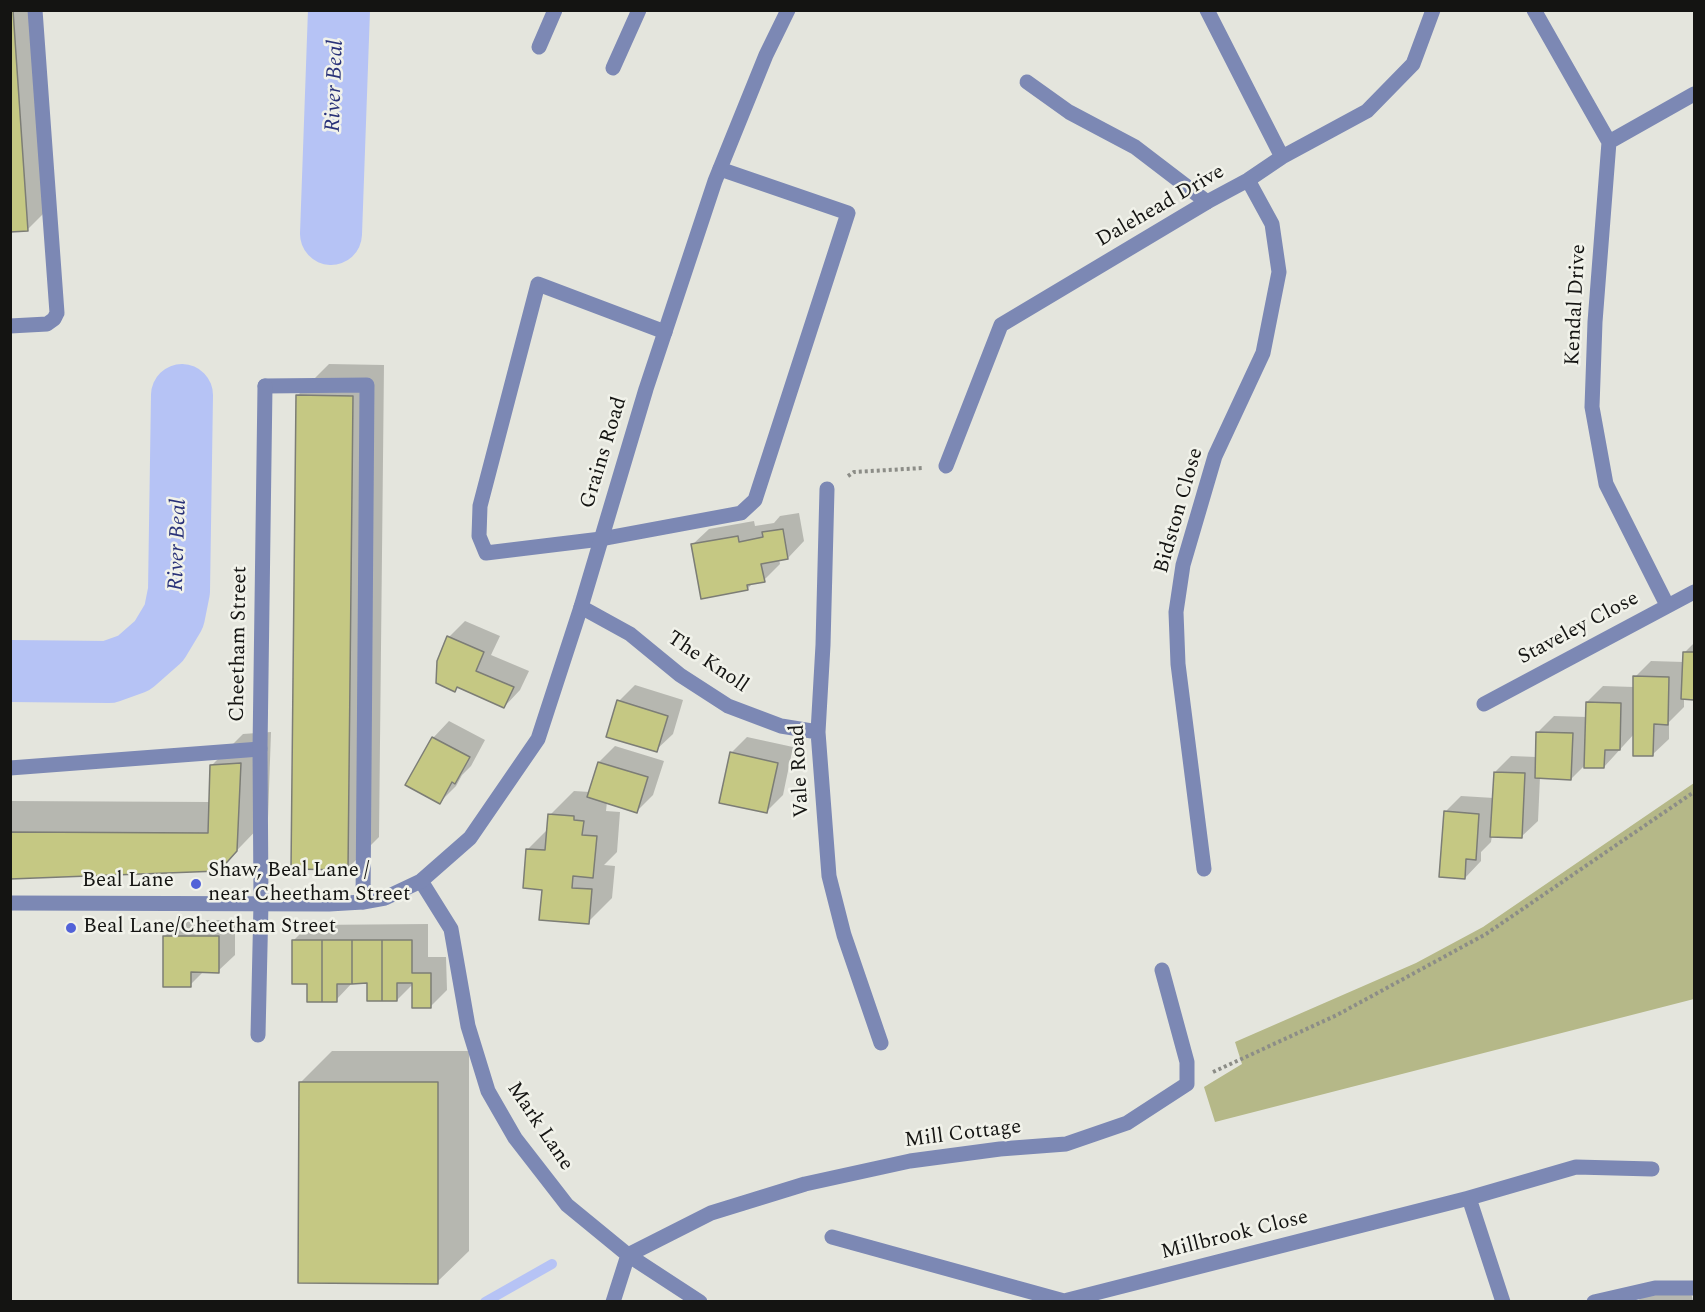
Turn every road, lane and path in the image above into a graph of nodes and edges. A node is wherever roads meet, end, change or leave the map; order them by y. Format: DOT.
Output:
graph roads {
  1 [pos="35,10"];
  2 [pos="555,10"];
  3 [pos="639,10"];
  4 [pos="788,10"];
  5 [pos="1207,10"];
  6 [pos="1433,10"];
  7 [pos="1533,10"];
  8 [pos="539,47"];
  9 [pos="613,68"];
  10 [pos="1027,82"];
  11 [pos="1695,94"];
  12 [pos="1609,142"];
  13 [pos="1282,157"];
  14 [pos="720,170"];
  15 [pos="1248,180"];
  16 [pos="1207,202"];
  17 [pos="10,326"];
  18 [pos="665,332"];
  19 [pos="946,466"];
  20 [pos="827,489"];
  21 [pos="601,539"];
  22 [pos="1695,592"];
  23 [pos="1667,605"];
  24 [pos="581,607"];
  25 [pos="1484,704"];
  26 [pos="818,732"];
  27 [pos="260,749"];
  28 [pos="10,768"];
  29 [pos="1695,792"];
  30 [pos="1204,869"];
  31 [pos="421,881"];
  32 [pos="363,902"];
  33 [pos="10,903"];
  34 [pos="261,903"];
  35 [pos="1162,970"];
  36 [pos="258,1035"];
  37 [pos="881,1042"];
  38 [pos="1188,1084"];
  39 [pos="1652,1169"];
  40 [pos="1469,1198"];
  41 [pos="832,1237"];
  42 [pos="628,1255"];
  43 [pos="1695,1288"];
  44 [pos="613,1302"];
  45 [pos="700,1302"];
  46 [pos="1503,1302"];
  47 [pos="1594,1302"];
  1 -- 17 [label="street"];
  2 -- 8 [label="street"];
  3 -- 9 [label="street"];
  4 -- 14 [label="street, Grains Road"];
  5 -- 13 [label="street"];
  6 -- 13 [label="street, Dalehead Drive"];
  7 -- 12 [label="street"];
  10 -- 16 [label="street"];
  11 -- 12 [label="street"];
  12 -- 23 [label="street, Kendal Drive"];
  13 -- 15 [label="street, Dalehead Drive"];
  14 -- 18 [label="street, Grains Road"];
  14 -- 21 [label="street"];
  15 -- 16 [label="street, Dalehead Drive"];
  15 -- 30 [label="street, Bidston Close"];
  16 -- 19 [label="street, Dalehead Drive"];
  18 -- 21 [label="street, Grains Road"];
  18 -- 21 [label="street"];
  19 -- 20 [label="path"];
  20 -- 26 [label="street, Vale Road"];
  21 -- 24 [label="street, Grains Road"];
  22 -- 23 [label="street, Staveley Close"];
  23 -- 25 [label="street, Staveley Close"];
  24 -- 26 [label="street, The Knoll"];
  24 -- 31 [label="street, Grains Road"];
  26 -- 37 [label="street, Vale Road"];
  27 -- 28 [label="street"];
  27 -- 32 [label="street, Cheetham Street"];
  27 -- 34 [label="street, Cheetham Street"];
  29 -- 38 [label="path"];
  31 -- 32 [label="street, Beal Lane"];
  31 -- 42 [label="street, Mark Lane"];
  32 -- 34 [label="street, Beal Lane"];
  33 -- 34 [label="street, Beal Lane"];
  34 -- 36 [label="street, Cheetham Street"];
  35 -- 38 [label="street"];
  38 -- 42 [label="street, Mill Cottage"];
  39 -- 40 [label="street, Millbrook Close"];
  40 -- 41 [label="street, Millbrook Close"];
  40 -- 46 [label="street"];
  42 -- 44 [label="street"];
  42 -- 45 [label="street, Mark Lane"];
  43 -- 47 [label="street"];
}
